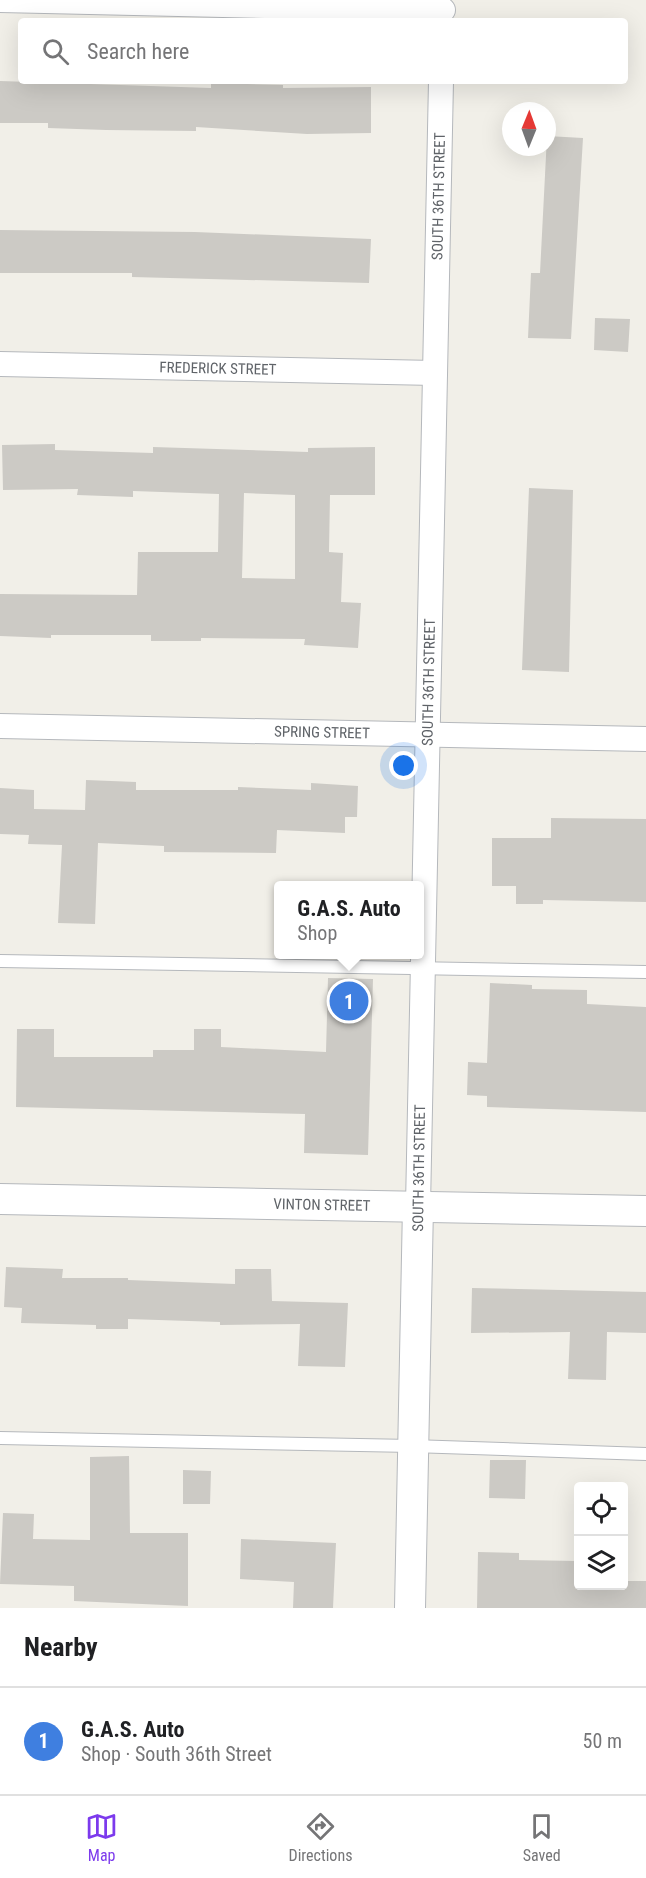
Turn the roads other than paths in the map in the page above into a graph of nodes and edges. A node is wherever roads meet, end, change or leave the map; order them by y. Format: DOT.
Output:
graph roads {
  1 [pos="0,0"];
  2 [pos="443,10"];
  3 [pos="441,84"];
  4 [pos="0,364"];
  5 [pos="435,373"];
  6 [pos="0,726"];
  7 [pos="429,735"];
  8 [pos="646,739"];
  9 [pos="0,961"];
  10 [pos="424,967"];
  11 [pos="646,972"];
  12 [pos="0,1199"];
  13 [pos="418,1206"];
  14 [pos="646,1211"];
  15 [pos="0,1438"];
  16 [pos="412,1446"];
  17 [pos="646,1454"];
  18 [pos="410,1608"];
  1 -- 2 [label="street"];
  3 -- 5 [label="street, SOUTH 36TH STREET"];
  4 -- 5 [label="street, FREDERICK STREET"];
  5 -- 7 [label="street, SOUTH 36TH STREET"];
  6 -- 7 [label="street, SPRING STREET"];
  7 -- 8 [label="street, SPRING STREET"];
  7 -- 10 [label="street, SOUTH 36TH STREET"];
  9 -- 10 [label="lane"];
  10 -- 11 [label="lane"];
  10 -- 13 [label="street, SOUTH 36TH STREET"];
  12 -- 13 [label="street, VINTON STREET"];
  13 -- 14 [label="street, VINTON STREET"];
  13 -- 16 [label="street, SOUTH 36TH STREET"];
  15 -- 16 [label="lane"];
  16 -- 17 [label="lane"];
  16 -- 18 [label="street, SOUTH 36TH STREET"];
}
